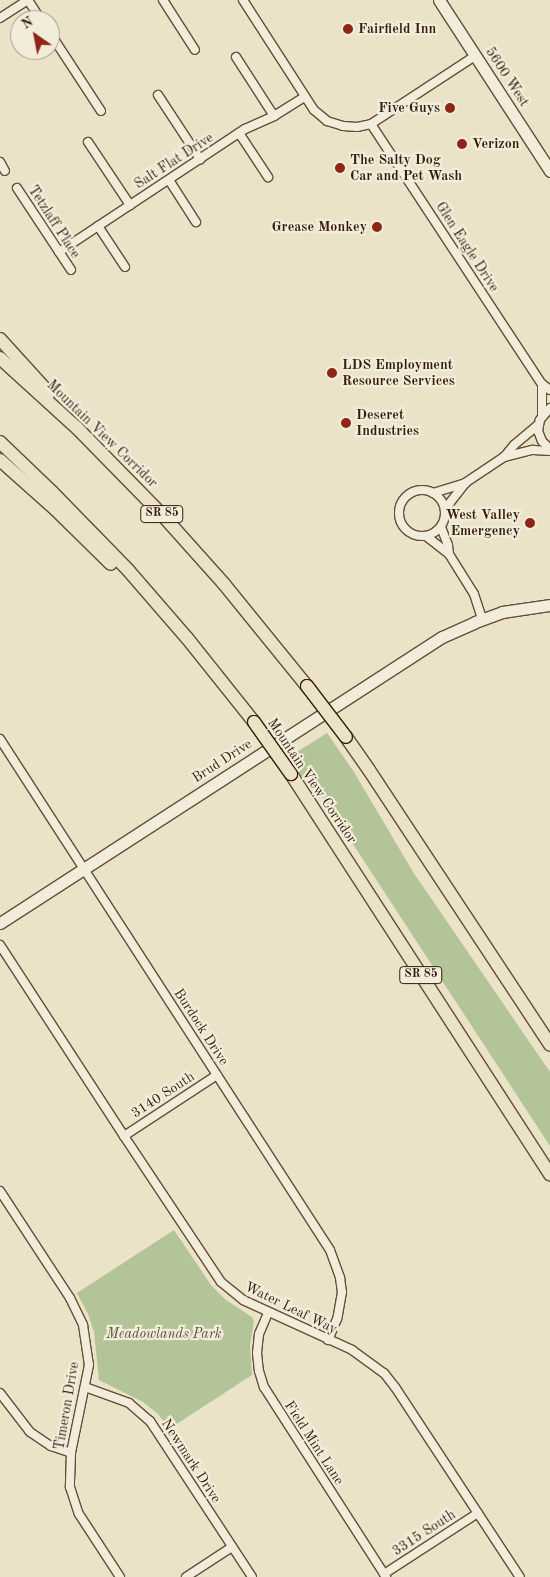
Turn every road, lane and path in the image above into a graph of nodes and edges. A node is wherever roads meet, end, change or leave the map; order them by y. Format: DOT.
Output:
graph roads {
  1 [pos="28,0"];
  2 [pos="163,0"];
  3 [pos="243,0"];
  4 [pos="439,0"];
  5 [pos="0,18"];
  6 [pos="60,49"];
  7 [pos="195,50"];
  8 [pos="476,56"];
  9 [pos="236,57"];
  10 [pos="158,95"];
  11 [pos="305,97"];
  12 [pos="101,111"];
  13 [pos="274,116"];
  14 [pos="371,124"];
  15 [pos="239,133"];
  16 [pos="88,142"];
  17 [pos="200,159"];
  18 [pos="0,162"];
  19 [pos="550,170"];
  20 [pos="6,171"];
  21 [pos="268,177"];
  22 [pos="169,180"];
  23 [pos="17,188"];
  24 [pos="130,206"];
  25 [pos="196,222"];
  26 [pos="98,226"];
  27 [pos="59,252"];
  28 [pos="125,267"];
  29 [pos="71,270"];
  30 [pos="0,339"];
  31 [pos="0,358"];
  32 [pos="542,384"];
  33 [pos="550,390"];
  34 [pos="550,408"];
  35 [pos="542,415"];
  36 [pos="538,425"];
  37 [pos="77,428"];
  38 [pos="0,442"];
  39 [pos="550,450"];
  40 [pos="504,457"];
  41 [pos="0,460"];
  42 [pos="465,483"];
  43 [pos="433,493"];
  44 [pos="445,509"];
  45 [pos="441,527"];
  46 [pos="426,536"];
  47 [pos="449,554"];
  48 [pos="550,605"];
  49 [pos="482,619"];
  50 [pos="221,680"];
  51 [pos="1,742"];
  52 [pos="84,869"];
  53 [pos="0,923"];
  54 [pos="0,945"];
  55 [pos="550,1045"];
  56 [pos="217,1075"];
  57 [pos="124,1136"];
  58 [pos="550,1175"];
  59 [pos="0,1191"];
  60 [pos="268,1313"];
  61 [pos="328,1340"];
  62 [pos="85,1387"];
  63 [pos="0,1393"];
  64 [pos="71,1453"];
  65 [pos="478,1513"];
  66 [pos="232,1547"];
  67 [pos="385,1575"];
  68 [pos="120,1577"];
  69 [pos="186,1577"];
  70 [pos="252,1577"];
  71 [pos="520,1577"];
  1 -- 5 [label="street"];
  2 -- 7 [label="street"];
  3 -- 11 [label="street"];
  4 -- 8 [label="main road, 5600 West"];
  6 -- 12 [label="street"];
  8 -- 14 [label="street"];
  8 -- 19 [label="main road, 5600 West"];
  9 -- 13 [label="street"];
  10 -- 17 [label="street"];
  11 -- 13 [label="street, Salt Flat Drive"];
  11 -- 14 [label="street"];
  13 -- 15 [label="street, Salt Flat Drive"];
  14 -- 32 [label="street, Glen Eagle Drive"];
  15 -- 17 [label="street, Salt Flat Drive"];
  15 -- 21 [label="street"];
  16 -- 24 [label="street"];
  17 -- 22 [label="street, Salt Flat Drive"];
  18 -- 20 [label="street"];
  22 -- 24 [label="street, Salt Flat Drive"];
  22 -- 25 [label="street"];
  23 -- 27 [label="street, Tetzlaff Place"];
  24 -- 26 [label="street, Salt Flat Drive"];
  26 -- 27 [label="street, Salt Flat Drive"];
  26 -- 28 [label="street"];
  27 -- 29 [label="street, Tetzlaff Place"];
  30 -- 37 [label="highway"];
  31 -- 37 [label="highway, Mountain View Corridor / SR 85"];
  32 -- 33 [label="street, Glen Eagle Drive"];
  32 -- 35 [label="street"];
  34 -- 35 [label="street"];
  35 -- 36 [label="street"];
  36 -- 39 [label="street"];
  36 -- 40 [label="street"];
  37 -- 55 [label="highway, Mountain View Corridor / SR 85, bridge"];
  38 -- 50 [label="highway, Mountain View Corridor / SR 85"];
  39 -- 40 [label="street"];
  40 -- 42 [label="street"];
  41 -- 50 [label="highway"];
  42 -- 43 [label="street"];
  42 -- 44 [label="street"];
  43 -- 44 [label="street"];
  43 -- 46 [label="street"];
  44 -- 45 [label="street"];
  45 -- 46 [label="street"];
  45 -- 47 [label="street"];
  46 -- 47 [label="street"];
  47 -- 49 [label="street"];
  48 -- 49 [label="main road, Brud Drive"];
  49 -- 52 [label="main road, Brud Drive"];
  50 -- 58 [label="highway, Mountain View Corridor / SR 85, bridge"];
  51 -- 52 [label="street, Burdock Drive"];
  52 -- 53 [label="main road, Brud Drive"];
  52 -- 56 [label="street, Burdock Drive"];
  54 -- 57 [label="street, Water Leaf Way"];
  56 -- 57 [label="street, 3140 South"];
  56 -- 61 [label="street, Burdock Drive"];
  57 -- 60 [label="street, Water Leaf Way"];
  59 -- 62 [label="street, Timeron Drive"];
  60 -- 61 [label="street, Water Leaf Way"];
  60 -- 67 [label="street, Field Mint Lane"];
  61 -- 65 [label="street, Water Leaf Way"];
  62 -- 64 [label="street, Timeron Drive"];
  62 -- 66 [label="street, Newmark Drive"];
  63 -- 64 [label="street"];
  64 -- 68 [label="street, Timeron Drive"];
  65 -- 67 [label="street, 3315 South"];
  65 -- 71 [label="street, Water Leaf Way"];
  66 -- 69 [label="street"];
  66 -- 70 [label="street, Newmark Drive"];
}
